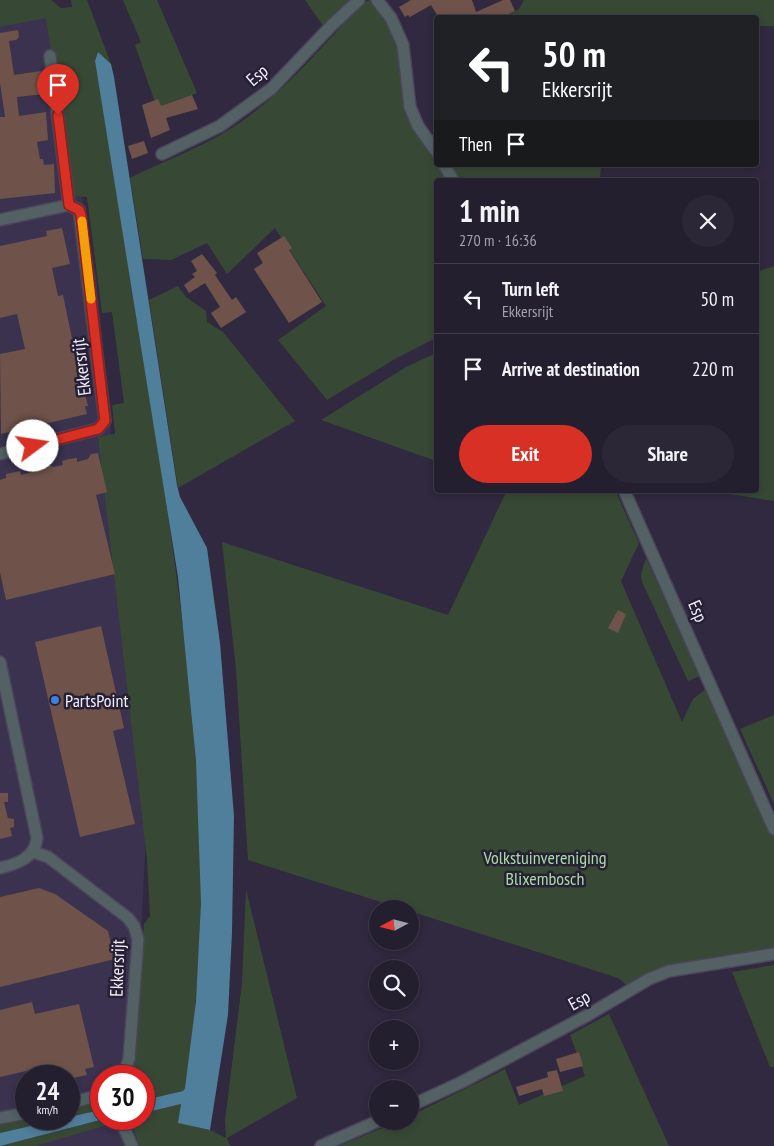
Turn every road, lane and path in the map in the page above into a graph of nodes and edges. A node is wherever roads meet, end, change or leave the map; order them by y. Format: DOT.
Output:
graph roads {
  1 [pos="359,0"];
  2 [pos="377,0"];
  3 [pos="50,56"];
  4 [pos="434,148"];
  5 [pos="162,154"];
  6 [pos="445,167"];
  7 [pos="452,178"];
  8 [pos="69,205"];
  9 [pos="0,220"];
  10 [pos="0,454"];
  11 [pos="625,493"];
  12 [pos="0,662"];
  13 [pos="774,829"];
  14 [pos="33,852"];
  15 [pos="0,868"];
  16 [pos="774,954"];
  17 [pos="127,1065"];
  18 [pos="419,1102"];
  19 [pos="15,1115"];
  20 [pos="0,1118"];
  21 [pos="369,1125"];
  22 [pos="125,1130"];
  23 [pos="132,1146"];
  24 [pos="321,1146"];
  1 -- 5 [label="street, Esp"];
  2 -- 4 [label="street"];
  3 -- 8 [label="street, Ekkersrijt"];
  6 -- 7 [label="street"];
  8 -- 9 [label="street"];
  8 -- 10 [label="street, Ekkersrijt"];
  11 -- 13 [label="street, Esp"];
  12 -- 14 [label="street"];
  14 -- 15 [label="street"];
  14 -- 17 [label="street, Ekkersrijt"];
  16 -- 18 [label="street, Esp"];
  19 -- 20 [label="street"];
  21 -- 24 [label="street"];
  22 -- 23 [label="street"];
}
